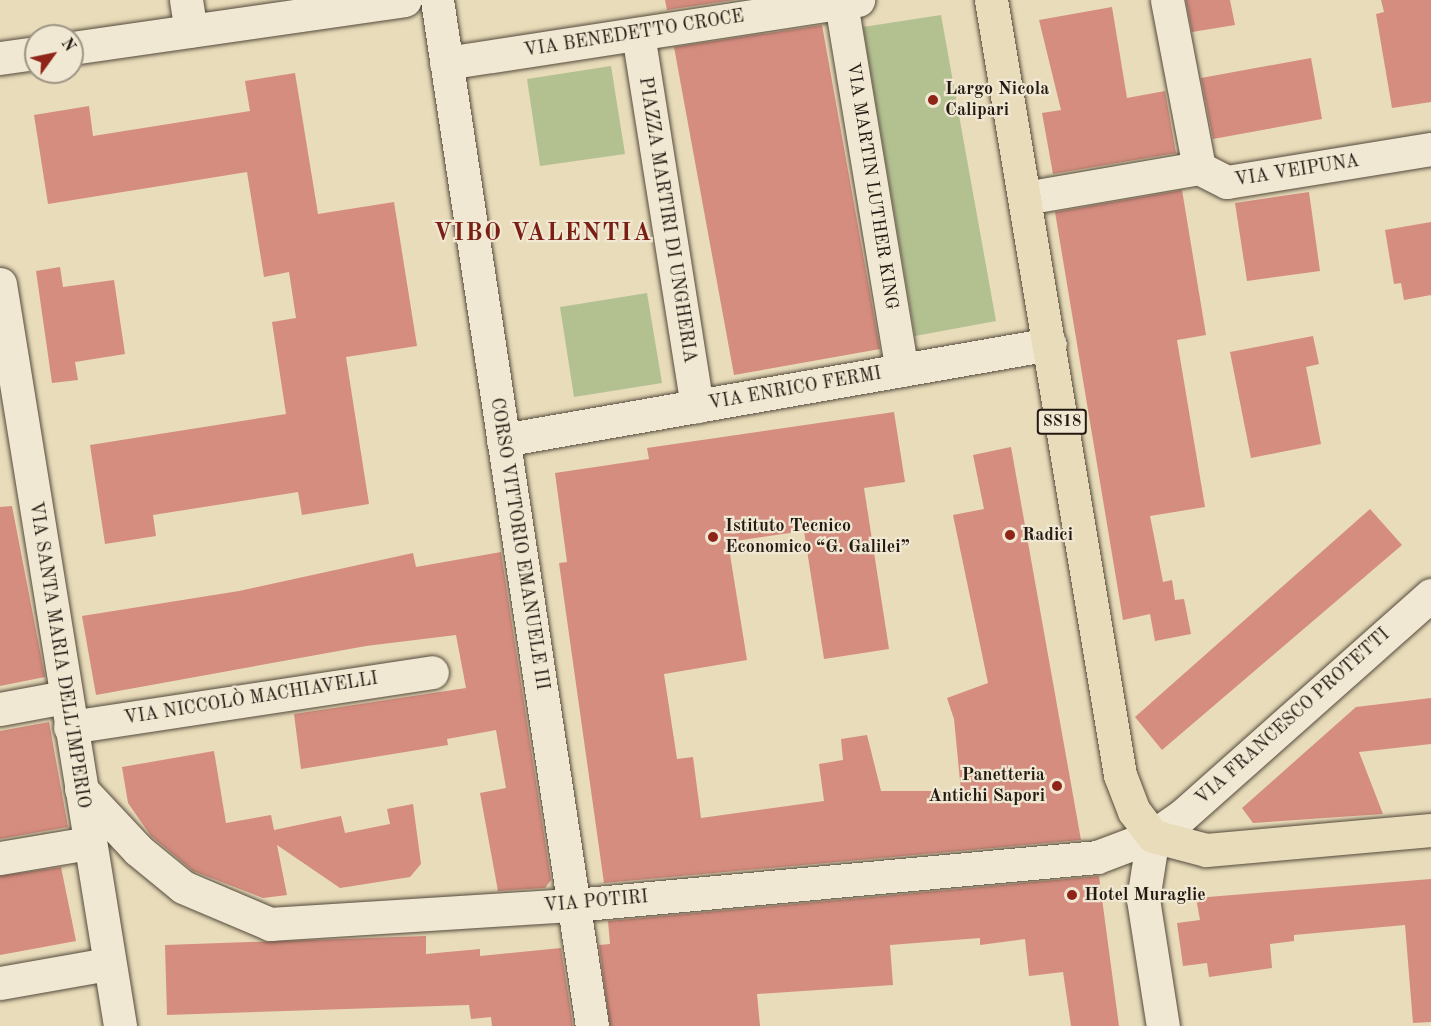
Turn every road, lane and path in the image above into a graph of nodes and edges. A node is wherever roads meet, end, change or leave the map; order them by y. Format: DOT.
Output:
graph roads {
  1 [pos="405,0"];
  2 [pos="437,0"];
  3 [pos="991,0"];
  4 [pos="1167,0"];
  5 [pos="849,1"];
  6 [pos="189,15"];
  7 [pos="638,34"];
  8 [pos="84,45"];
  9 [pos="24,55"];
  10 [pos="0,58"];
  11 [pos="446,63"];
  12 [pos="1431,148"];
  13 [pos="1199,168"];
  14 [pos="1025,198"];
  15 [pos="0,284"];
  16 [pos="1050,344"];
  17 [pos="6,354"];
  18 [pos="902,370"];
  19 [pos="697,406"];
  20 [pos="503,440"];
  21 [pos="1431,595"];
  22 [pos="432,672"];
  23 [pos="0,709"];
  24 [pos="68,712"];
  25 [pos="81,789"];
  26 [pos="1431,830"];
  27 [pos="1153,836"];
  28 [pos="89,843"];
  29 [pos="0,858"];
  30 [pos="574,905"];
  31 [pos="108,963"];
  32 [pos="0,983"];
  33 [pos="120,1026"];
  34 [pos="592,1026"];
  35 [pos="1163,1026"];
  1 -- 6 [label="street"];
  2 -- 11 [label="street, CORSO VITTORIO EMANUELE III"];
  3 -- 14 [label="main road, SS18"];
  4 -- 13 [label="street"];
  5 -- 7 [label="street, VIA BENEDETTO CROCE"];
  5 -- 18 [label="street, VIA MARTIN LUTHER KING"];
  6 -- 8 [label="street"];
  7 -- 11 [label="street, VIA BENEDETTO CROCE"];
  7 -- 19 [label="street, PIAZZA MARTIRI DI UNGHERIA"];
  9 -- 10 [label="street"];
  11 -- 20 [label="street, CORSO VITTORIO EMANUELE III"];
  12 -- 13 [label="street, VIA VEIPUNA"];
  13 -- 14 [label="street"];
  14 -- 16 [label="main road, SS18"];
  15 -- 17 [label="street, VIA SANTA MARIA DELL'IMPERIO"];
  16 -- 18 [label="street, VIA ENRICO FERMI"];
  16 -- 27 [label="main road, SS18"];
  17 -- 24 [label="street, VIA SANTA MARIA DELL'IMPERIO"];
  18 -- 19 [label="street, VIA ENRICO FERMI"];
  19 -- 20 [label="street, VIA ENRICO FERMI"];
  20 -- 30 [label="street, CORSO VITTORIO EMANUELE III"];
  21 -- 27 [label="street, VIA FRANCESCO PROTETTI"];
  22 -- 24 [label="street, VIA NICCOLÒ MACHIAVELLI"];
  23 -- 24 [label="street, VIA NICCOLÒ MACHIAVELLI"];
  24 -- 25 [label="street, VIA SANTA MARIA DELL'IMPERIO"];
  25 -- 28 [label="street, VIA SANTA MARIA DELL'IMPERIO"];
  25 -- 30 [label="street, VIA POTIRI"];
  26 -- 27 [label="main road"];
  27 -- 30 [label="street, VIA POTIRI"];
  27 -- 35 [label="street"];
  28 -- 29 [label="street"];
  28 -- 31 [label="street, VIA SANTA MARIA DELL'IMPERIO"];
  30 -- 34 [label="street, CORSO VITTORIO EMANUELE III"];
  31 -- 32 [label="street"];
  31 -- 33 [label="street, VIA SANTA MARIA DELL'IMPERIO"];
}
